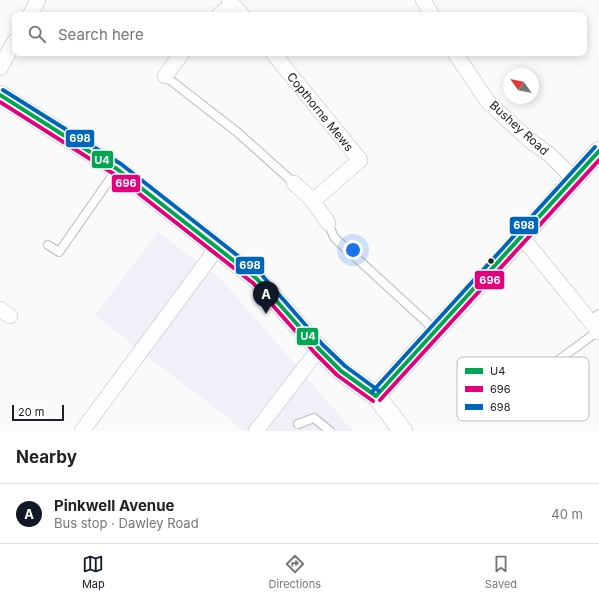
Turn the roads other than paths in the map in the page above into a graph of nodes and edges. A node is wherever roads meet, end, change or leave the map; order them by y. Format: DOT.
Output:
graph roads {
  1 [pos="38,0"];
  2 [pos="423,0"];
  3 [pos="234,6"];
  4 [pos="32,12"];
  5 [pos="224,12"];
  6 [pos="430,12"];
  7 [pos="12,46"];
  8 [pos="180,56"];
  9 [pos="274,56"];
  10 [pos="457,56"];
  11 [pos="0,68"];
  12 [pos="166,76"];
  13 [pos="0,95"];
  14 [pos="599,151"];
  15 [pos="117,169"];
  16 [pos="574,179"];
  17 [pos="294,183"];
  18 [pos="313,201"];
  19 [pos="328,223"];
  20 [pos="522,237"];
  21 [pos="48,244"];
  22 [pos="217,248"];
  23 [pos="597,324"];
  24 [pos="435,330"];
  25 [pos="319,349"];
  26 [pos="557,357"];
  27 [pos="376,396"];
  28 [pos="298,424"];
  29 [pos="82,431"];
  30 [pos="256,431"];
  31 [pos="330,431"];
  32 [pos="403,431"];
  1 -- 4 [label="street"];
  2 -- 6 [label="street"];
  3 -- 5 [label="street"];
  7 -- 11 [label="street"];
  8 -- 12 [label="street"];
  9 -- 18 [label="street, Copthorne Mews"];
  10 -- 16 [label="street, Bushey Road"];
  12 -- 17 [label="lane"];
  13 -- 15 [label="street"];
  14 -- 16 [label="street"];
  15 -- 21 [label="lane"];
  15 -- 22 [label="street"];
  16 -- 20 [label="street"];
  17 -- 18 [label="street"];
  18 -- 19 [label="street"];
  19 -- 24 [label="lane"];
  20 -- 23 [label="street"];
  20 -- 24 [label="street"];
  22 -- 25 [label="street"];
  22 -- 29 [label="street"];
  23 -- 26 [label="lane"];
  24 -- 27 [label="street"];
  25 -- 27 [label="street"];
  25 -- 30 [label="street"];
  27 -- 32 [label="street"];
  28 -- 31 [label="lane"];
}
